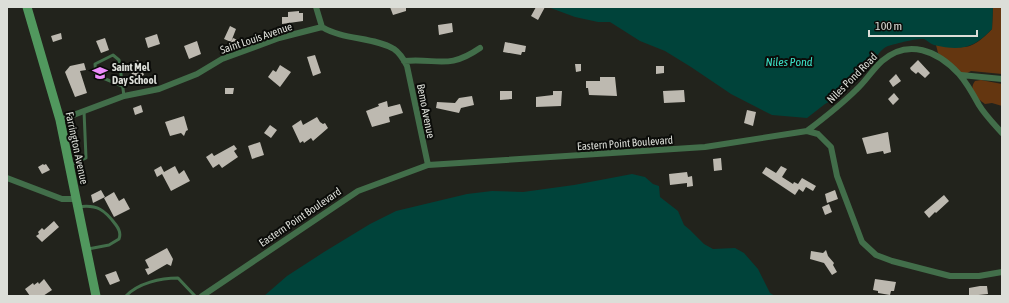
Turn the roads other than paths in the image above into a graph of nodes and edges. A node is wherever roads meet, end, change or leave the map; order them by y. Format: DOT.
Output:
graph roads {
  1 [pos="27,7"];
  2 [pos="316,7"];
  3 [pos="322,27"];
  4 [pos="480,48"];
  5 [pos="404,61"];
  6 [pos="961,75"];
  7 [pos="1002,78"];
  8 [pos="122,86"];
  9 [pos="124,96"];
  10 [pos="84,110"];
  11 [pos="60,120"];
  12 [pos="807,131"];
  13 [pos="1002,133"];
  14 [pos="428,165"];
  15 [pos="69,166"];
  16 [pos="7,178"];
  17 [pos="77,203"];
  18 [pos="86,249"];
  19 [pos="1002,272"];
  20 [pos="96,296"];
  21 [pos="126,296"];
  22 [pos="195,296"];
  23 [pos="202,296"];
  1 -- 11 [label="main road, Farrington Avenue"];
  2 -- 3 [label="street"];
  3 -- 5 [label="street"];
  3 -- 9 [label="street, Saint Louis Avenue"];
  4 -- 5 [label="street"];
  5 -- 14 [label="street, Bemo Avenue"];
  6 -- 7 [label="street"];
  6 -- 12 [label="street, Niles Pond Road"];
  6 -- 13 [label="street, Niles Pond Road"];
  8 -- 8 [label="lane"];
  8 -- 9 [label="lane"];
  9 -- 10 [label="street, Saint Louis Avenue"];
  10 -- 11 [label="street, Saint Louis Avenue"];
  10 -- 15 [label="lane"];
  11 -- 15 [label="main road, Farrington Avenue"];
  12 -- 14 [label="street, Eastern Point Boulevard"];
  12 -- 19 [label="street"];
  14 -- 23 [label="street, Eastern Point Boulevard"];
  15 -- 17 [label="main road, Farrington Avenue"];
  16 -- 17 [label="street"];
  17 -- 18 [label="main road, Farrington Avenue"];
  17 -- 18 [label="lane"];
  18 -- 20 [label="main road, Farrington Avenue"];
  21 -- 22 [label="lane"];
}
